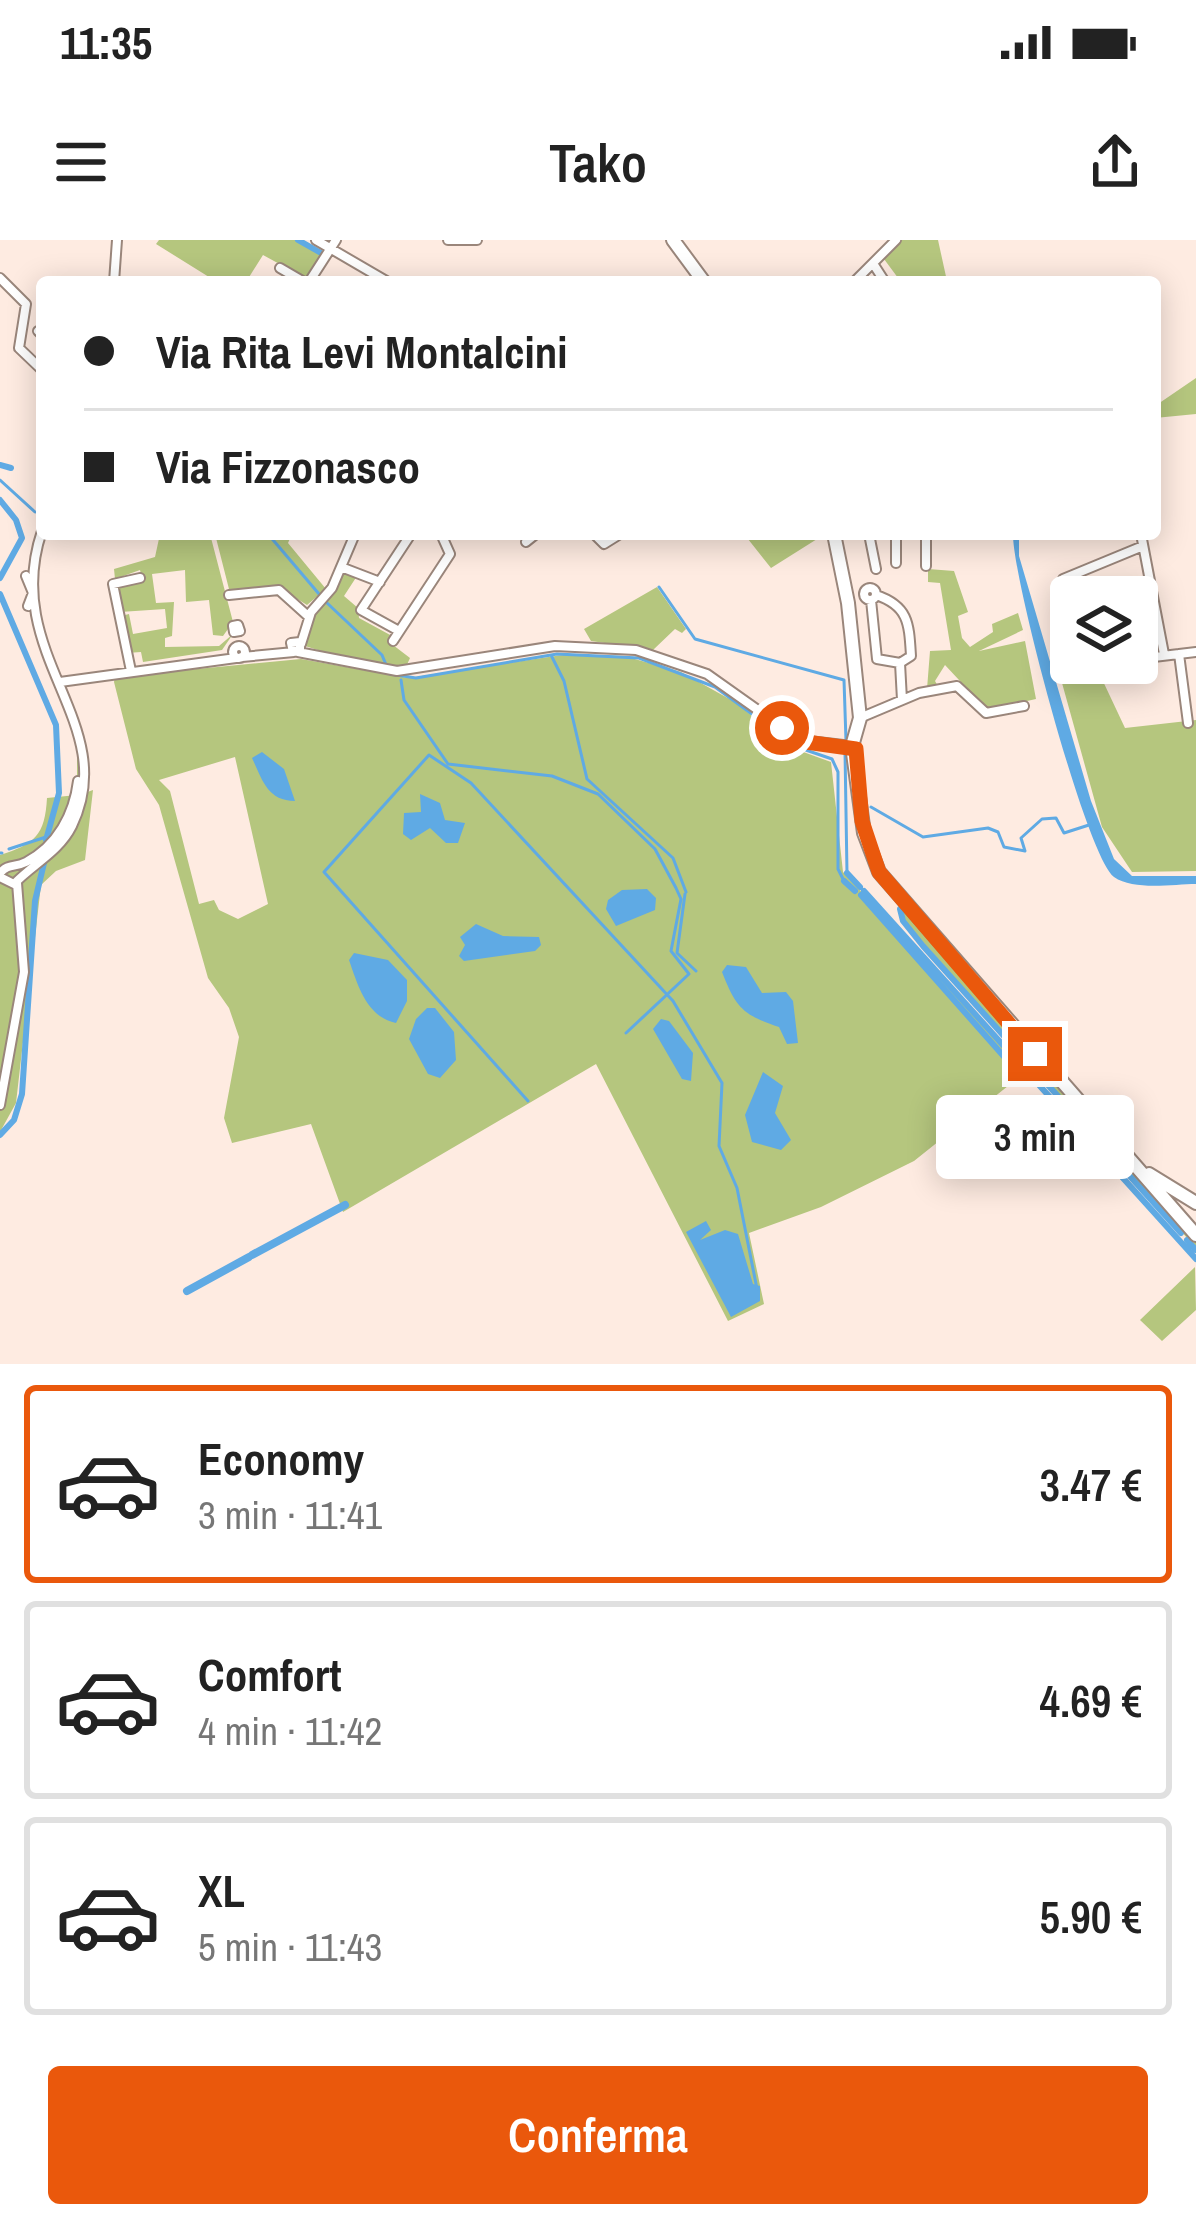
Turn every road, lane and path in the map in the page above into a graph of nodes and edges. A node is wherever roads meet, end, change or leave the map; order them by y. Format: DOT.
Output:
graph roads {
  1 [pos="117,240"];
  2 [pos="316,240"];
  3 [pos="448,240"];
  4 [pos="477,240"];
  5 [pos="673,240"];
  6 [pos="896,240"];
  7 [pos="332,244"];
  8 [pos="874,265"];
  9 [pos="280,268"];
  10 [pos="114,276"];
  11 [pos="295,276"];
  12 [pos="311,276"];
  13 [pos="379,276"];
  14 [pos="700,276"];
  15 [pos="861,276"];
  16 [pos="880,276"];
  17 [pos="0,278"];
  18 [pos="36,364"];
  19 [pos="38,540"];
  20 [pos="352,540"];
  21 [pos="407,540"];
  22 [pos="444,540"];
  23 [pos="528,540"];
  24 [pos="835,540"];
  25 [pos="870,540"];
  26 [pos="896,540"];
  27 [pos="926,540"];
  28 [pos="1142,540"];
  29 [pos="526,542"];
  30 [pos="1143,546"];
  31 [pos="896,563"];
  32 [pos="926,566"];
  33 [pos="341,567"];
  34 [pos="876,569"];
  35 [pos="1070,576"];
  36 [pos="140,578"];
  37 [pos="380,582"];
  38 [pos="229,595"];
  39 [pos="309,617"];
  40 [pos="399,631"];
  41 [pos="236,633"];
  42 [pos="393,641"];
  43 [pos="297,647"];
  44 [pos="239,652"];
  45 [pos="1196,652"];
  46 [pos="1179,654"];
  47 [pos="1164,655"];
  48 [pos="1158,656"];
  49 [pos="900,663"];
  50 [pos="131,671"];
  51 [pos="56,679"];
  52 [pos="902,700"];
  53 [pos="1024,706"];
  54 [pos="858,718"];
  55 [pos="1188,723"];
  56 [pos="73,737"];
  57 [pos="853,746"];
  58 [pos="14,866"];
  59 [pos="18,880"];
  60 [pos="3,881"];
  61 [pos="16,901"];
  62 [pos="0,1106"];
  63 [pos="1129,1159"];
  64 [pos="1196,1203"];
  65 [pos="1196,1219"];
  66 [pos="1196,1234"];
  1 -- 10 [label="street"];
  2 -- 7 [label="street"];
  3 -- 4 [label="street"];
  5 -- 14 [label="main road"];
  6 -- 8 [label="street"];
  7 -- 12 [label="street"];
  7 -- 13 [label="street"];
  8 -- 15 [label="street"];
  8 -- 16 [label="street"];
  9 -- 11 [label="street"];
  17 -- 18 [label="street"];
  19 -- 51 [label="street"];
  20 -- 33 [label="street"];
  21 -- 37 [label="street"];
  22 -- 40 [label="street"];
  23 -- 29 [label="street"];
  24 -- 54 [label="main road"];
  25 -- 34 [label="street"];
  26 -- 31 [label="street"];
  27 -- 32 [label="street"];
  28 -- 30 [label="street"];
  30 -- 35 [label="street"];
  30 -- 47 [label="street"];
  33 -- 37 [label="street"];
  33 -- 39 [label="street"];
  36 -- 50 [label="street"];
  37 -- 40 [label="street"];
  38 -- 39 [label="street"];
  39 -- 43 [label="street"];
  40 -- 42 [label="street"];
  41 -- 44 [label="street"];
  43 -- 44 [label="street"];
  43 -- 57 [label="street"];
  44 -- 50 [label="street"];
  45 -- 46 [label="street"];
  46 -- 47 [label="street"];
  46 -- 55 [label="street"];
  47 -- 48 [label="street"];
  49 -- 49 [label="street"];
  49 -- 52 [label="street"];
  50 -- 51 [label="street"];
  51 -- 56 [label="street"];
  52 -- 53 [label="street"];
  52 -- 54 [label="street"];
  54 -- 57 [label="main road"];
  56 -- 58 [label="street"];
  56 -- 59 [label="street"];
  57 -- 63 [label="main road"];
  58 -- 59 [label="street"];
  58 -- 60 [label="street"];
  59 -- 60 [label="street"];
  59 -- 61 [label="street"];
  60 -- 61 [label="street"];
  61 -- 62 [label="street"];
  63 -- 64 [label="main road"];
  63 -- 66 [label="main road"];
  65 -- 66 [label="main road"];
}
